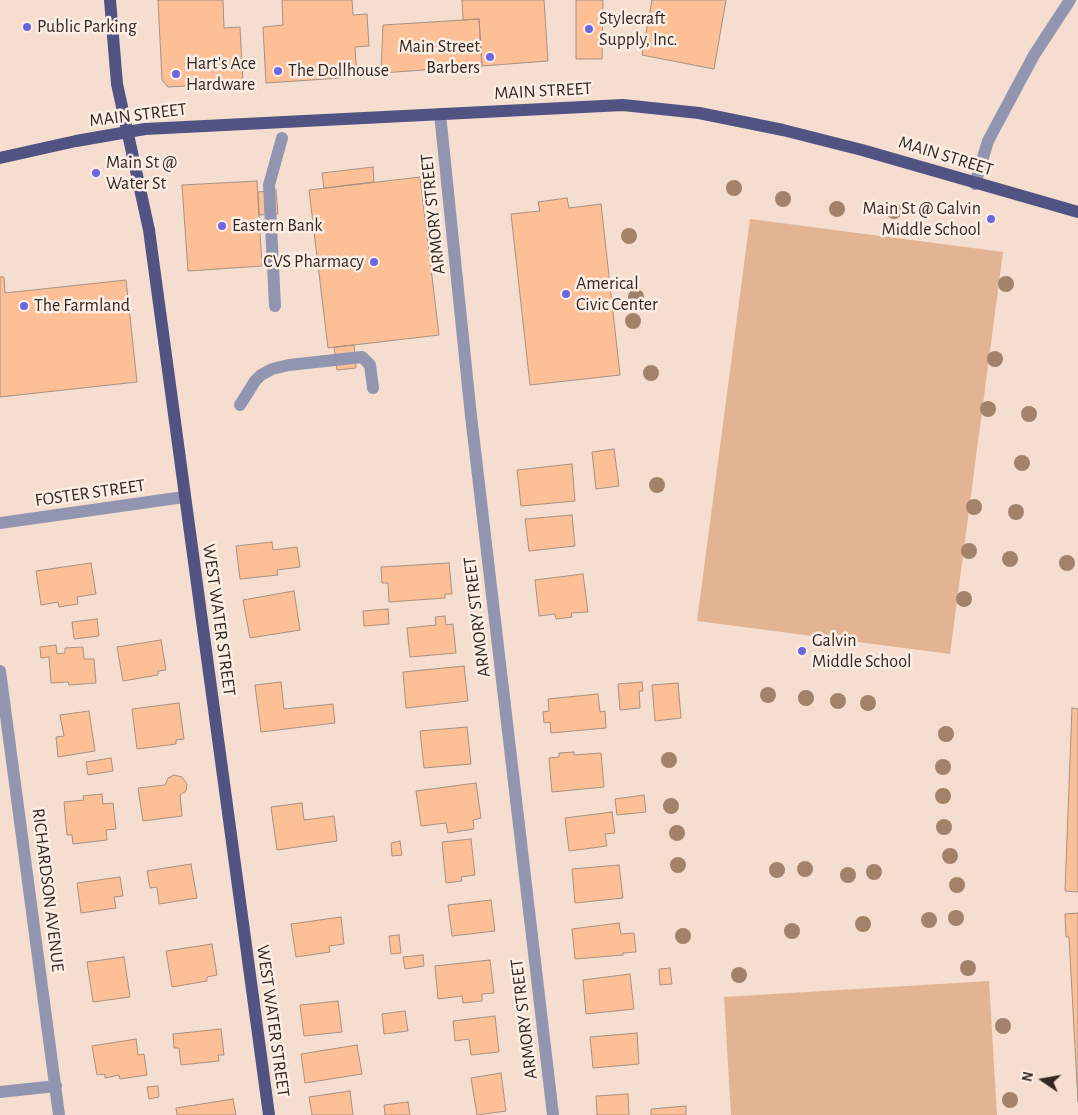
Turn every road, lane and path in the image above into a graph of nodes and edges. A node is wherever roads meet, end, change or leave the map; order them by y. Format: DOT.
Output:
graph roads {
  1 [pos="110,0"];
  2 [pos="1070,0"];
  3 [pos="440,114"];
  4 [pos="126,131"];
  5 [pos="282,138"];
  6 [pos="0,158"];
  7 [pos="974,184"];
  8 [pos="1078,212"];
  9 [pos="275,306"];
  10 [pos="373,388"];
  11 [pos="240,405"];
  12 [pos="184,497"];
  13 [pos="0,524"];
  14 [pos="0,671"];
  15 [pos="56,1086"];
  16 [pos="0,1092"];
  17 [pos="60,1115"];
  18 [pos="268,1115"];
  19 [pos="553,1115"];
  1 -- 4 [label="main road, WEST WATER STREET"];
  2 -- 7 [label="street"];
  3 -- 4 [label="main road, MAIN STREET"];
  3 -- 7 [label="main road, MAIN STREET"];
  3 -- 19 [label="street, ARMORY STREET"];
  4 -- 6 [label="main road, MAIN STREET"];
  4 -- 12 [label="main road, WEST WATER STREET"];
  5 -- 9 [label="street"];
  7 -- 8 [label="main road, MAIN STREET"];
  10 -- 11 [label="street"];
  12 -- 13 [label="street, FOSTER STREET"];
  12 -- 18 [label="main road, WEST WATER STREET"];
  14 -- 15 [label="street, RICHARDSON AVENUE"];
  15 -- 16 [label="street"];
  15 -- 17 [label="street, RICHARDSON AVENUE"];
}
